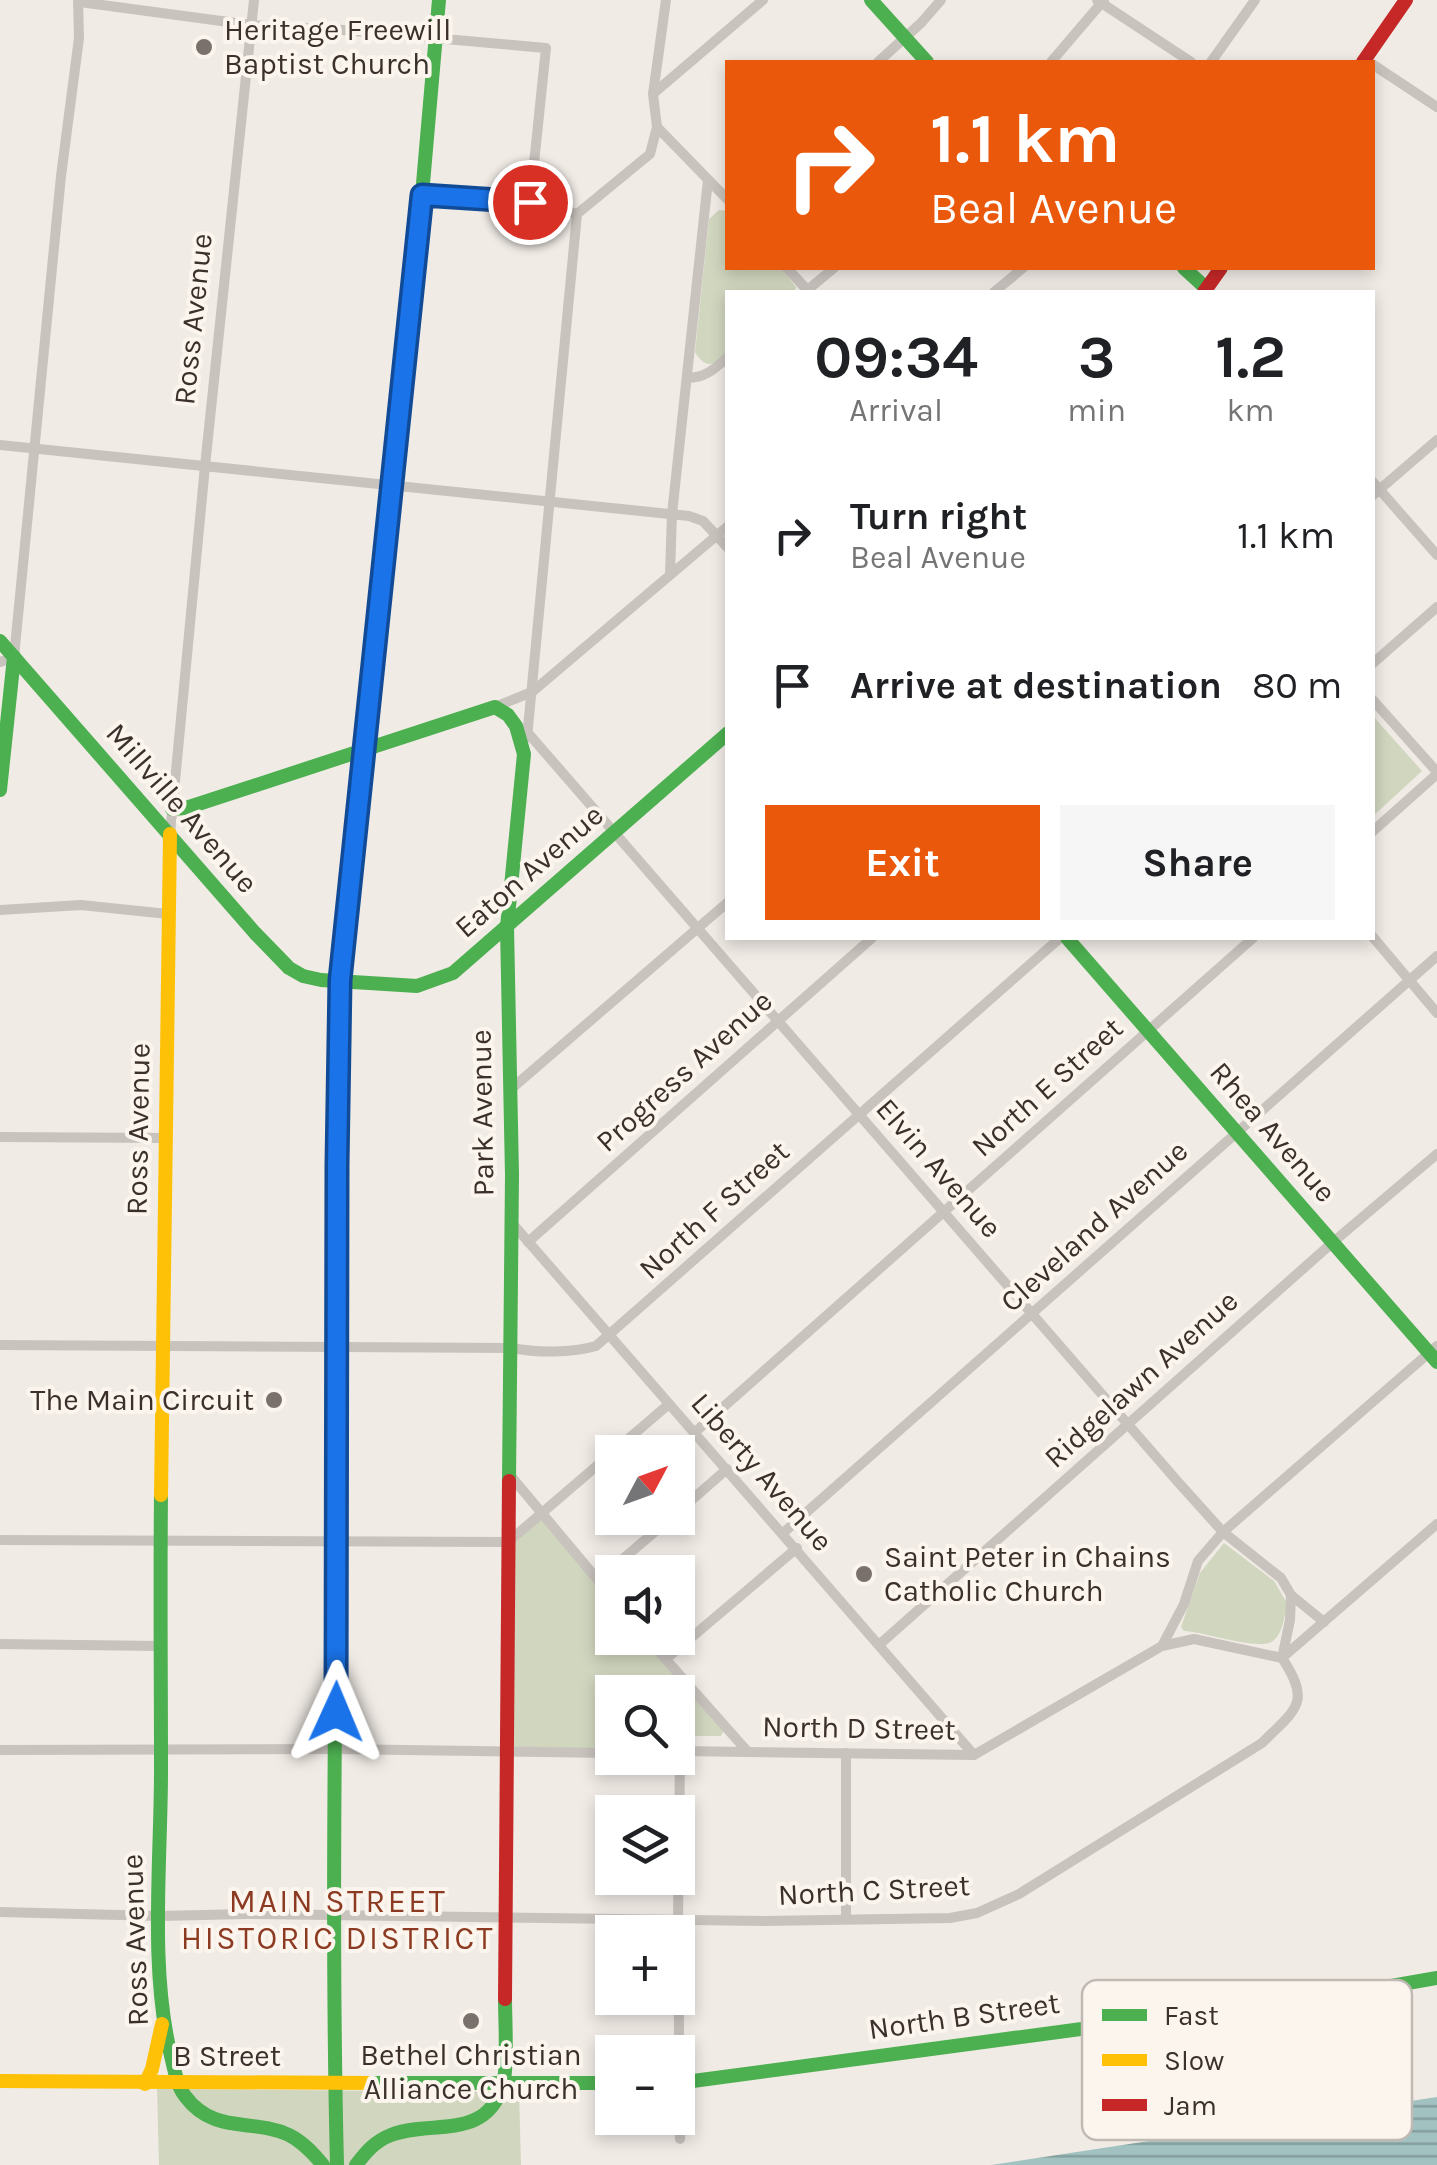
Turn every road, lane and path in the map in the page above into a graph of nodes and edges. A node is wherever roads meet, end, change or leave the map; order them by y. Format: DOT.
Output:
graph roads {
  1 [pos="254,0"];
  2 [pos="439,0"];
  3 [pos="666,0"];
  4 [pos="763,0"];
  5 [pos="871,0"];
  6 [pos="941,0"];
  7 [pos="1255,0"];
  8 [pos="1406,0"];
  9 [pos="79,1"];
  10 [pos="1101,1"];
  11 [pos="252,25"];
  12 [pos="434,38"];
  13 [pos="906,38"];
  14 [pos="880,60"];
  15 [pos="926,60"];
  16 [pos="1053,60"];
  17 [pos="1188,60"];
  18 [pos="1212,60"];
  19 [pos="1369,60"];
  20 [pos="1375,67"];
  21 [pos="653,94"];
  22 [pos="1437,107"];
  23 [pos="657,127"];
  24 [pos="708,180"];
  25 [pos="422,195"];
  26 [pos="725,196"];
  27 [pos="530,202"];
  28 [pos="577,214"];
  29 [pos="789,270"];
  30 [pos="832,270"];
  31 [pos="1021,270"];
  32 [pos="1186,270"];
  33 [pos="805,290"];
  34 [pos="809,290"];
  35 [pos="996,290"];
  36 [pos="1206,290"];
  37 [pos="725,359"];
  38 [pos="688,378"];
  39 [pos="1437,440"];
  40 [pos="0,444"];
  41 [pos="35,449"];
  42 [pos="205,466"];
  43 [pos="391,486"];
  44 [pos="1375,489"];
  45 [pos="549,502"];
  46 [pos="672,514"];
  47 [pos="725,528"];
  48 [pos="716,536"];
  49 [pos="725,545"];
  50 [pos="1437,555"];
  51 [pos="670,574"];
  52 [pos="1437,606"];
  53 [pos="0,641"];
  54 [pos="7,659"];
  55 [pos="1375,661"];
  56 [pos="532,692"];
  57 [pos="1375,703"];
  58 [pos="495,707"];
  59 [pos="528,733"];
  60 [pos="725,735"];
  61 [pos="363,750"];
  62 [pos="524,754"];
  63 [pos="1437,773"];
  64 [pos="0,790"];
  65 [pos="172,809"];
  66 [pos="1375,829"];
  67 [pos="615,832"];
  68 [pos="170,834"];
  69 [pos="725,905"];
  70 [pos="0,910"];
  71 [pos="168,914"];
  72 [pos="507,927"];
  73 [pos="698,929"];
  74 [pos="1375,939"];
  75 [pos="870,940"];
  76 [pos="1062,940"];
  77 [pos="1066,940"];
  78 [pos="1250,940"];
  79 [pos="1437,956"];
  80 [pos="340,980"];
  81 [pos="1410,980"];
  82 [pos="1437,1013"];
  83 [pos="778,1021"];
  84 [pos="1148,1029"];
  85 [pos="510,1090"];
  86 [pos="859,1114"];
  87 [pos="1237,1132"];
  88 [pos="0,1137"];
  89 [pos="165,1138"];
  90 [pos="1437,1154"];
  91 [pos="944,1212"];
  92 [pos="511,1222"];
  93 [pos="528,1242"];
  94 [pos="1332,1243"];
  95 [pos="1033,1315"];
  96 [pos="610,1336"];
  97 [pos="0,1345"];
  98 [pos="164,1347"];
  99 [pos="336,1348"];
  100 [pos="512,1348"];
  101 [pos="1434,1353"];
  102 [pos="668,1404"];
  103 [pos="1129,1423"];
  104 [pos="694,1433"];
  105 [pos="727,1469"];
  106 [pos="509,1474"];
  107 [pos="695,1497"];
  108 [pos="542,1514"];
  109 [pos="1437,1524"];
  110 [pos="1223,1532"];
  111 [pos="783,1533"];
  112 [pos="651,1535"];
  113 [pos="0,1540"];
  114 [pos="162,1540"];
  115 [pos="336,1542"];
  116 [pos="508,1542"];
  117 [pos="796,1548"];
  118 [pos="627,1555"];
  119 [pos="595,1576"];
  120 [pos="1291,1595"];
  121 [pos="1324,1622"];
  122 [pos="0,1644"];
  123 [pos="880,1644"];
  124 [pos="159,1646"];
  125 [pos="1162,1646"];
  126 [pos="662,1655"];
  127 [pos="1282,1658"];
  128 [pos="666,1660"];
  129 [pos="680,1675"];
  130 [pos="695,1692"];
  131 [pos="336,1748"];
  132 [pos="161,1749"];
  133 [pos="0,1750"];
  134 [pos="695,1750"];
  135 [pos="508,1751"];
  136 [pos="747,1751"];
  137 [pos="595,1752"];
  138 [pos="846,1753"];
  139 [pos="974,1755"];
  140 [pos="679,1775"];
  141 [pos="0,1912"];
  142 [pos="678,1915"];
  143 [pos="159,1916"];
  144 [pos="335,1916"];
  145 [pos="505,1917"];
  146 [pos="595,1918"];
  147 [pos="695,1919"];
  148 [pos="846,1919"];
  149 [pos="1437,1978"];
  150 [pos="1412,1982"];
  151 [pos="162,2024"];
  152 [pos="1082,2029"];
  153 [pos="695,2081"];
  154 [pos="0,2082"];
  155 [pos="333,2082"];
  156 [pos="504,2083"];
  157 [pos="595,2083"];
  158 [pos="145,2084"];
  159 [pos="179,2085"];
  160 [pos="680,2135"];
  161 [pos="680,2138"];
  162 [pos="323,2165"];
  163 [pos="337,2165"];
  164 [pos="356,2165"];
  1 -- 11 [label="street, Ross Avenue"];
  2 -- 12 [label="main road"];
  3 -- 21 [label="street"];
  4 -- 21 [label="street"];
  5 -- 13 [label="main road"];
  6 -- 13 [label="street"];
  7 -- 18 [label="street"];
  8 -- 19 [label="main road"];
  9 -- 11 [label="street"];
  9 -- 41 [label="street"];
  10 -- 16 [label="street"];
  10 -- 17 [label="street"];
  11 -- 12 [label="street"];
  11 -- 42 [label="street, Ross Avenue"];
  12 -- 25 [label="main road"];
  12 -- 27 [label="street"];
  13 -- 14 [label="street"];
  13 -- 15 [label="main road"];
  20 -- 22 [label="street"];
  21 -- 23 [label="street"];
  23 -- 24 [label="street"];
  23 -- 28 [label="street"];
  24 -- 26 [label="street"];
  24 -- 38 [label="street"];
  25 -- 27 [label="street"];
  25 -- 43 [label="main road"];
  27 -- 28 [label="street"];
  28 -- 45 [label="street, Park Avenue"];
  29 -- 33 [label="street"];
  30 -- 34 [label="street"];
  31 -- 35 [label="street"];
  32 -- 36 [label="main road"];
  37 -- 38 [label="street"];
  38 -- 46 [label="street"];
  39 -- 44 [label="street"];
  40 -- 41 [label="street"];
  41 -- 42 [label="street"];
  41 -- 54 [label="street"];
  42 -- 43 [label="street"];
  42 -- 65 [label="street, Ross Avenue"];
  43 -- 45 [label="street"];
  43 -- 61 [label="main road"];
  44 -- 50 [label="street"];
  45 -- 46 [label="street"];
  45 -- 56 [label="street, Park Avenue"];
  46 -- 48 [label="street"];
  46 -- 51 [label="street"];
  47 -- 48 [label="street"];
  48 -- 49 [label="street"];
  48 -- 51 [label="street"];
  51 -- 56 [label="street"];
  52 -- 55 [label="street"];
  53 -- 54 [label="main road, Millville Avenue"];
  54 -- 64 [label="main road"];
  54 -- 68 [label="main road, Millville Avenue"];
  56 -- 58 [label="street"];
  56 -- 59 [label="street, Park Avenue"];
  57 -- 63 [label="street"];
  58 -- 61 [label="main road"];
  58 -- 62 [label="main road"];
  59 -- 62 [label="street, Park Avenue"];
  59 -- 67 [label="street, Elvin Avenue"];
  60 -- 67 [label="main road, Eaton Avenue"];
  61 -- 65 [label="main road"];
  61 -- 80 [label="main road"];
  62 -- 72 [label="main road, Park Avenue"];
  63 -- 66 [label="street"];
  65 -- 68 [label="street, Ross Avenue"];
  67 -- 72 [label="main road, Eaton Avenue"];
  67 -- 73 [label="street, Elvin Avenue"];
  68 -- 71 [label="main road, Ross Avenue"];
  68 -- 80 [label="main road, Millville Avenue"];
  69 -- 73 [label="street"];
  70 -- 71 [label="street"];
  71 -- 89 [label="main road, Ross Avenue"];
  72 -- 80 [label="main road, Eaton Avenue"];
  72 -- 85 [label="main road, Park Avenue"];
  73 -- 83 [label="street, Elvin Avenue"];
  73 -- 85 [label="street"];
  74 -- 81 [label="street"];
  75 -- 83 [label="street, Progress Avenue"];
  76 -- 86 [label="street, North F Street"];
  77 -- 84 [label="main road, Rhea Avenue"];
  78 -- 84 [label="street, North E Street"];
  79 -- 81 [label="street, Cleveland Avenue"];
  80 -- 99 [label="main road"];
  81 -- 82 [label="street"];
  81 -- 87 [label="street, Cleveland Avenue"];
  83 -- 86 [label="street, Elvin Avenue"];
  83 -- 93 [label="street, Progress Avenue"];
  84 -- 87 [label="main road, Rhea Avenue"];
  84 -- 91 [label="street, North E Street"];
  85 -- 92 [label="main road, Park Avenue"];
  86 -- 91 [label="street, Elvin Avenue"];
  86 -- 96 [label="street, North F Street"];
  87 -- 94 [label="main road, Rhea Avenue"];
  87 -- 95 [label="street, Cleveland Avenue"];
  88 -- 89 [label="street"];
  89 -- 98 [label="main road, Ross Avenue"];
  90 -- 94 [label="street, Ridgelawn Avenue"];
  91 -- 95 [label="street, Elvin Avenue"];
  91 -- 104 [label="street, North E Street"];
  92 -- 93 [label="street, Liberty Avenue"];
  92 -- 100 [label="main road, Park Avenue"];
  93 -- 96 [label="street, Liberty Avenue"];
  94 -- 101 [label="main road, Rhea Avenue"];
  94 -- 103 [label="street, Ridgelawn Avenue"];
  95 -- 103 [label="street, Elvin Avenue"];
  95 -- 111 [label="street, Cleveland Avenue"];
  96 -- 100 [label="street, North F Street"];
  96 -- 102 [label="street, Liberty Avenue"];
  97 -- 98 [label="street, North F Street"];
  98 -- 99 [label="street, North F Street"];
  98 -- 114 [label="main road, Ross Avenue"];
  99 -- 100 [label="street, North F Street"];
  99 -- 115 [label="main road"];
  100 -- 106 [label="main road, Park Avenue"];
  101 -- 110 [label="street"];
  102 -- 104 [label="street, Liberty Avenue"];
  102 -- 108 [label="street"];
  103 -- 110 [label="street, Elvin Avenue"];
  103 -- 123 [label="street, Ridgelawn Avenue"];
  104 -- 105 [label="street, Liberty Avenue"];
  105 -- 107 [label="street"];
  105 -- 111 [label="street, Liberty Avenue"];
  106 -- 108 [label="street"];
  106 -- 116 [label="main road, Park Avenue"];
  108 -- 116 [label="street"];
  108 -- 119 [label="street"];
  109 -- 121 [label="street"];
  110 -- 120 [label="street, Elvin Avenue"];
  110 -- 125 [label="street"];
  111 -- 117 [label="street, Liberty Avenue"];
  112 -- 118 [label="street"];
  113 -- 114 [label="street"];
  114 -- 115 [label="street"];
  114 -- 124 [label="main road, Ross Avenue"];
  115 -- 116 [label="street"];
  115 -- 131 [label="main road"];
  116 -- 135 [label="main road, Park Avenue"];
  117 -- 123 [label="street, Liberty Avenue"];
  117 -- 128 [label="street"];
  120 -- 121 [label="street, Elvin Avenue"];
  120 -- 127 [label="street, North C Street"];
  121 -- 127 [label="street"];
  122 -- 124 [label="street"];
  123 -- 139 [label="street, Liberty Avenue"];
  124 -- 132 [label="main road, Ross Avenue"];
  125 -- 127 [label="street, North D Street"];
  125 -- 139 [label="street, North D Street"];
  126 -- 128 [label="street"];
  127 -- 148 [label="street, North C Street"];
  128 -- 129 [label="street"];
  130 -- 136 [label="street"];
  131 -- 132 [label="street"];
  131 -- 135 [label="street"];
  131 -- 144 [label="main road"];
  132 -- 133 [label="street"];
  132 -- 143 [label="main road, Ross Avenue"];
  134 -- 136 [label="street, North D Street"];
  135 -- 137 [label="street"];
  135 -- 145 [label="main road, Park Avenue"];
  136 -- 138 [label="street, North D Street"];
  138 -- 139 [label="street, North D Street"];
  138 -- 148 [label="street"];
  140 -- 142 [label="street"];
  141 -- 143 [label="street, North C Street"];
  143 -- 144 [label="street, North C Street"];
  143 -- 151 [label="main road, Ross Avenue"];
  144 -- 145 [label="street, North C Street"];
  144 -- 155 [label="main road"];
  145 -- 146 [label="street, North C Street"];
  145 -- 156 [label="main road, Park Avenue"];
  147 -- 148 [label="street, North C Street"];
  149 -- 150 [label="main road, North B Street"];
  151 -- 158 [label="main road"];
  151 -- 159 [label="main road, Ross Avenue"];
  152 -- 153 [label="main road, North B Street"];
  154 -- 158 [label="main road, B Street"];
  155 -- 156 [label="main road"];
  155 -- 159 [label="main road, B Street"];
  155 -- 163 [label="main road"];
  156 -- 157 [label="main road"];
  156 -- 164 [label="main road"];
  158 -- 159 [label="main road, B Street"];
  159 -- 162 [label="main road, Ross Avenue"];
  160 -- 161 [label="street"];
}
